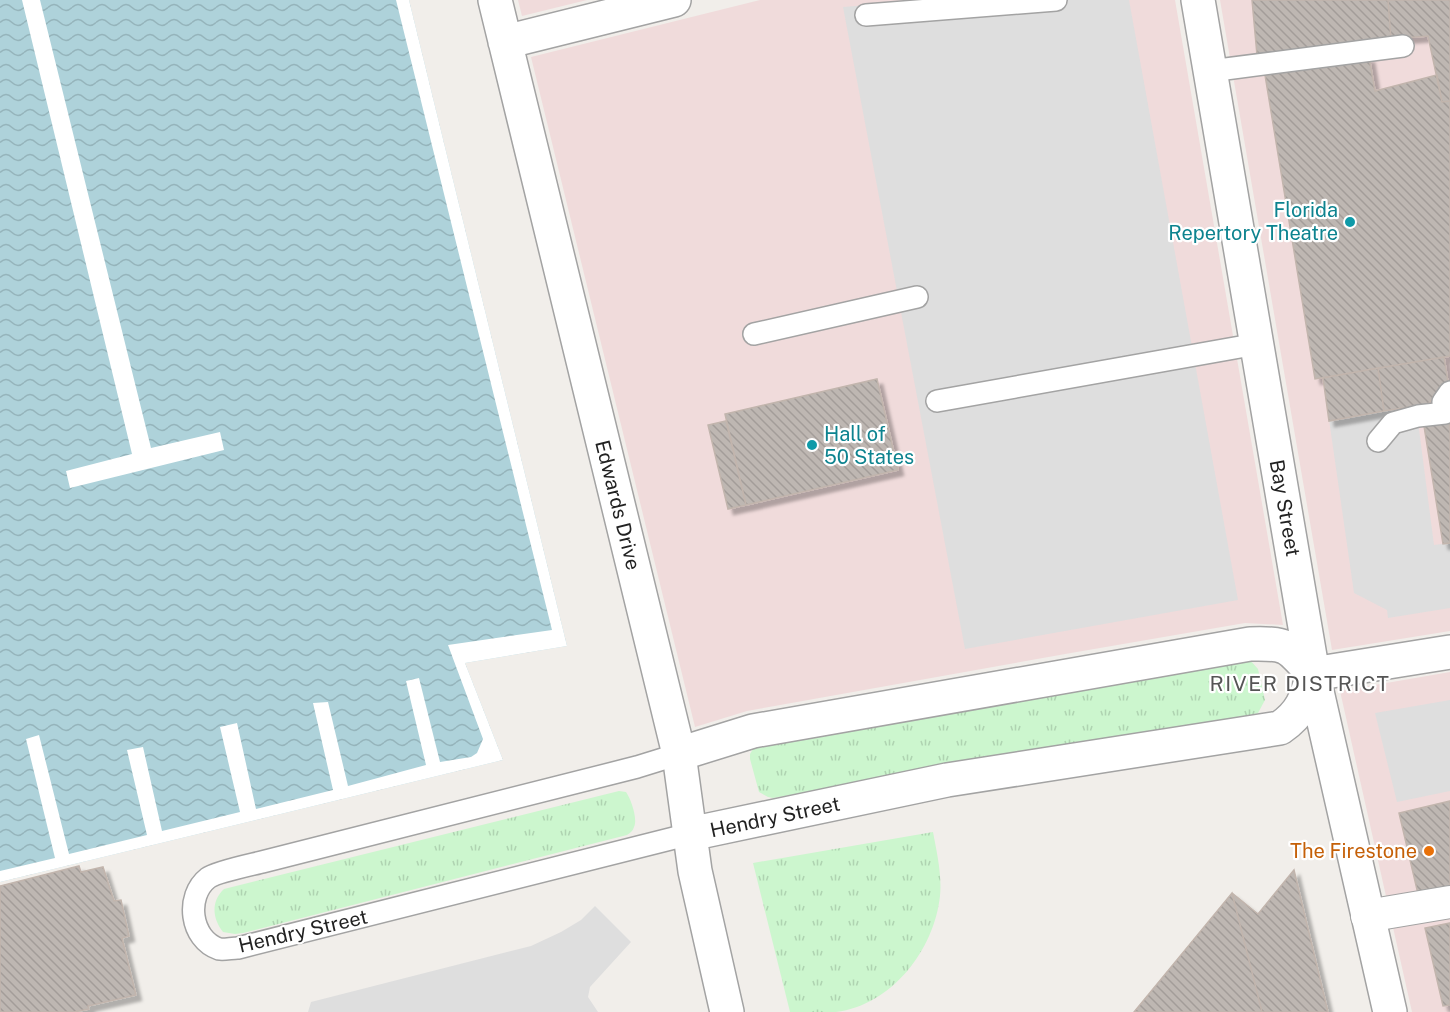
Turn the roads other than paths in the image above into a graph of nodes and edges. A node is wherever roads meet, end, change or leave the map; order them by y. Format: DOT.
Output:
graph roads {
  1 [pos="495,0"];
  2 [pos="674,0"];
  3 [pos="1056,0"];
  4 [pos="1198,0"];
  5 [pos="866,15"];
  6 [pos="505,42"];
  7 [pos="1403,46"];
  8 [pos="1210,71"];
  9 [pos="917,297"];
  10 [pos="754,334"];
  11 [pos="1257,344"];
  12 [pos="1450,392"];
  13 [pos="937,401"];
  14 [pos="1378,441"];
  15 [pos="1450,652"];
  16 [pos="1313,674"];
  17 [pos="679,754"];
  18 [pos="690,834"];
  19 [pos="1450,902"];
  20 [pos="1367,916"];
  21 [pos="727,1012"];
  22 [pos="1390,1012"];
  1 -- 6 [label="street, Edwards Drive"];
  2 -- 6 [label="street"];
  3 -- 5 [label="lane"];
  4 -- 8 [label="street, Bay Street"];
  6 -- 17 [label="street, Edwards Drive"];
  7 -- 8 [label="lane"];
  8 -- 11 [label="street, Bay Street"];
  9 -- 10 [label="lane"];
  11 -- 13 [label="lane"];
  11 -- 16 [label="street, Bay Street"];
  12 -- 14 [label="lane"];
  15 -- 16 [label="street"];
  16 -- 17 [label="street, Hendry Street"];
  16 -- 18 [label="street, Hendry Street"];
  16 -- 20 [label="street, Bay Street"];
  17 -- 18 [label="street, Edwards Drive"];
  17 -- 18 [label="lane, Hendry Street"];
  18 -- 21 [label="street, Edwards Drive"];
  19 -- 20 [label="street"];
  20 -- 22 [label="street, Bay Street"];
}
